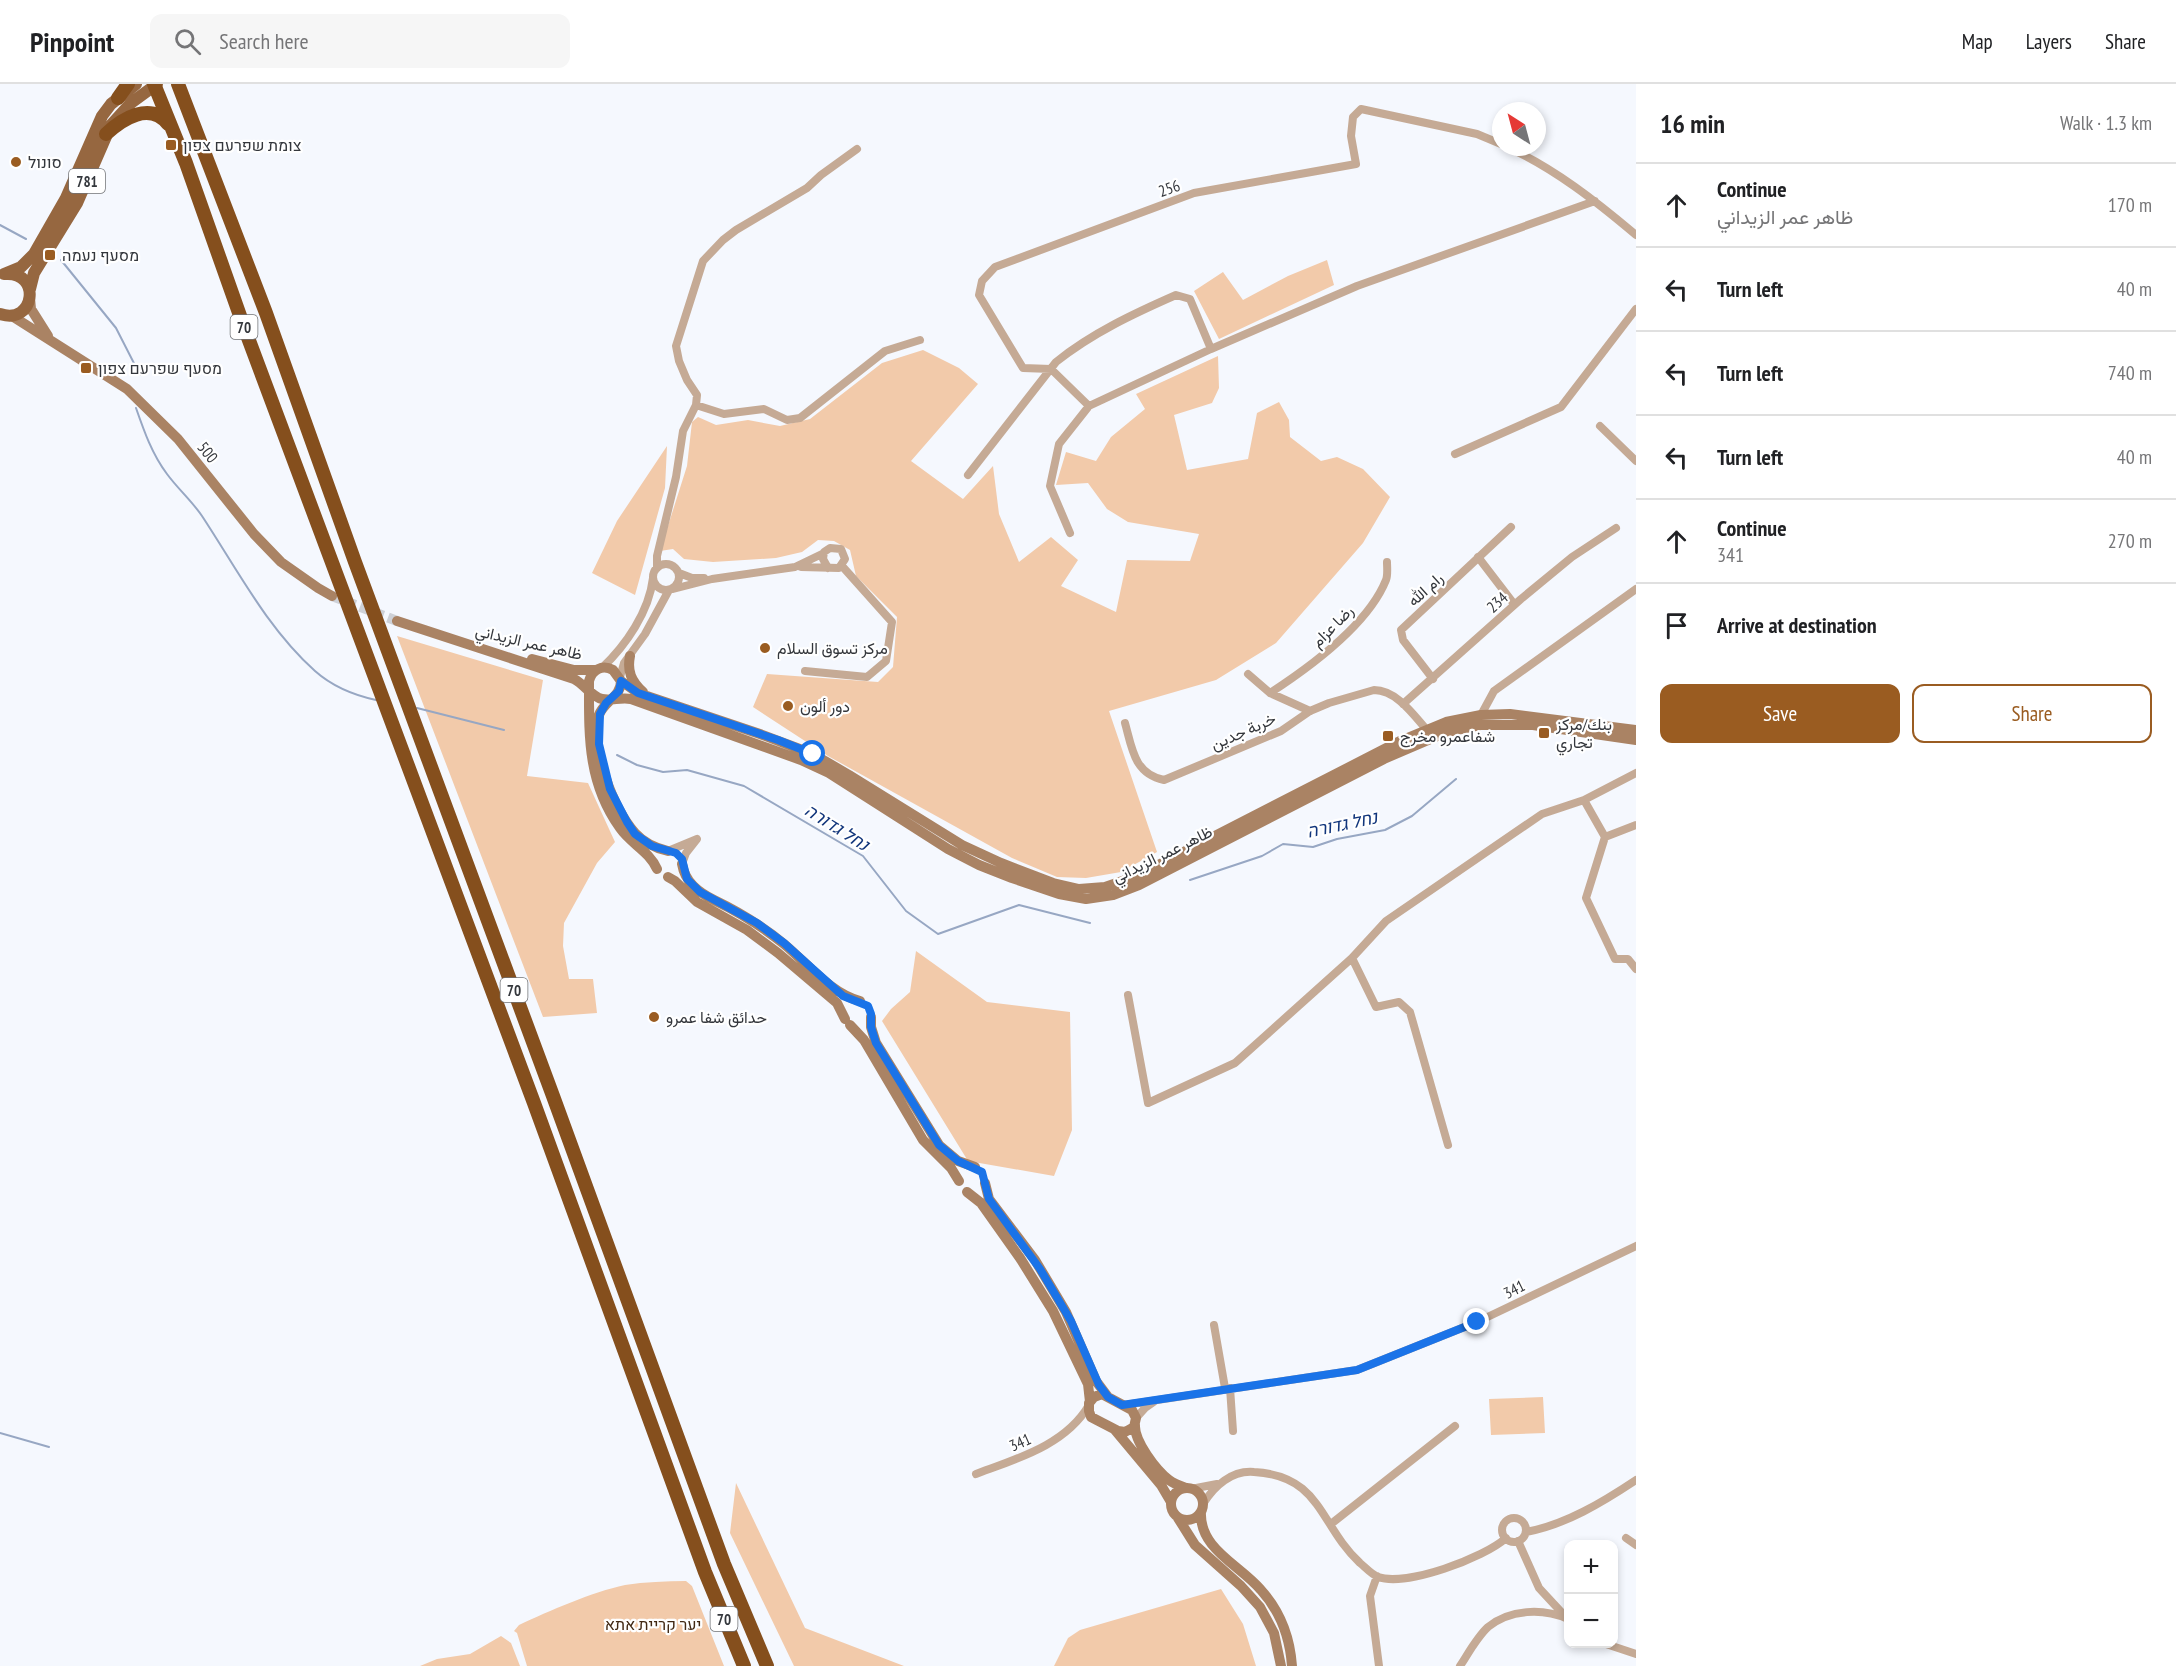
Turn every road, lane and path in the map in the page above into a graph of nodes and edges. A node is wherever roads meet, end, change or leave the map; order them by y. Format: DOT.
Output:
graph roads {
  1 [pos="128,84"];
  2 [pos="136,84"];
  3 [pos="178,84"];
  4 [pos="156,85"];
  5 [pos="118,98"];
  6 [pos="171,129"];
  7 [pos="106,134"];
  8 [pos="1492,140"];
  9 [pos="857,149"];
  10 [pos="1527,156"];
  11 [pos="1595,201"];
  12 [pos="1634,230"];
  13 [pos="2,275"];
  14 [pos="30,294"];
  15 [pos="1636,309"];
  16 [pos="4,315"];
  17 [pos="50,339"];
  18 [pos="920,340"];
  19 [pos="1211,349"];
  20 [pos="1051,369"];
  21 [pos="696,405"];
  22 [pos="1089,406"];
  23 [pos="1600,426"];
  24 [pos="1455,454"];
  25 [pos="1636,461"];
  26 [pos="968,475"];
  27 [pos="1511,527"];
  28 [pos="1616,528"];
  29 [pos="1070,533"];
  30 [pos="824,553"];
  31 [pos="1478,557"];
  32 [pos="1388,561"];
  33 [pos="842,566"];
  34 [pos="795,567"];
  35 [pos="657,568"];
  36 [pos="828,568"];
  37 [pos="679,573"];
  38 [pos="653,578"];
  39 [pos="712,579"];
  40 [pos="671,590"];
  41 [pos="1636,590"];
  42 [pos="332,596"];
  43 [pos="1514,604"];
  44 [pos="397,621"];
  45 [pos="455,640"];
  46 [pos="630,656"];
  47 [pos="599,669"];
  48 [pos="805,672"];
  49 [pos="1248,674"];
  50 [pos="620,679"];
  51 [pos="1433,679"];
  52 [pos="590,690"];
  53 [pos="1270,693"];
  54 [pos="647,696"];
  55 [pos="611,698"];
  56 [pos="1403,704"];
  57 [pos="1310,711"];
  58 [pos="1481,715"];
  59 [pos="1125,723"];
  60 [pos="1426,729"];
  61 [pos="1636,730"];
  62 [pos="1636,740"];
  63 [pos="1636,773"];
  64 [pos="1584,800"];
  65 [pos="1636,825"];
  66 [pos="1605,837"];
  67 [pos="668,851"];
  68 [pos="682,864"];
  69 [pos="657,869"];
  70 [pos="668,877"];
  71 [pos="1353,958"];
  72 [pos="1636,969"];
  73 [pos="1128,994"];
  74 [pos="861,1001"];
  75 [pos="871,1017"];
  76 [pos="847,1022"];
  77 [pos="1448,1144"];
  78 [pos="975,1167"];
  79 [pos="959,1181"];
  80 [pos="985,1183"];
  81 [pos="967,1192"];
  82 [pos="1636,1246"];
  83 [pos="1214,1324"];
  84 [pos="1227,1388"];
  85 [pos="1108,1397"];
  86 [pos="1156,1400"];
  87 [pos="1090,1403"];
  88 [pos="1122,1405"];
  89 [pos="1099,1421"];
  90 [pos="1136,1421"];
  91 [pos="1071,1426"];
  92 [pos="1455,1426"];
  93 [pos="1115,1430"];
  94 [pos="1233,1431"];
  95 [pos="976,1474"];
  96 [pos="1636,1480"];
  97 [pos="1219,1484"];
  98 [pos="1189,1488"];
  99 [pos="1171,1502"];
  100 [pos="1202,1508"];
  101 [pos="1178,1518"];
  102 [pos="1331,1524"];
  103 [pos="1526,1532"];
  104 [pos="1506,1538"];
  105 [pos="1626,1538"];
  106 [pos="1518,1541"];
  107 [pos="1636,1545"];
  108 [pos="1377,1576"];
  109 [pos="1564,1614"];
  110 [pos="1564,1617"];
  111 [pos="1616,1648"];
  112 [pos="1636,1654"];
  113 [pos="742,1666"];
  114 [pos="768,1666"];
  115 [pos="1281,1666"];
  116 [pos="1292,1666"];
  117 [pos="1379,1666"];
  118 [pos="1460,1666"];
  1 -- 5 [label="highway"];
  2 -- 5 [label="main road, 781"];
  3 -- 114 [label="highway, 70"];
  4 -- 6 [label="highway, 70"];
  4 -- 7 [label="main road, 781"];
  5 -- 13 [label="main road, 781"];
  6 -- 7 [label="highway"];
  6 -- 113 [label="highway, 70"];
  7 -- 14 [label="main road, 781"];
  8 -- 20 [label="street, 256"];
  9 -- 21 [label="street"];
  10 -- 11 [label="street"];
  11 -- 12 [label="street"];
  11 -- 19 [label="street"];
  13 -- 14 [label="main road, 781"];
  14 -- 16 [label="main road, 781"];
  14 -- 17 [label="main road, 500"];
  15 -- 24 [label="street"];
  16 -- 17 [label="main road, 500"];
  17 -- 42 [label="main road, 500"];
  18 -- 21 [label="street"];
  19 -- 20 [label="street"];
  19 -- 22 [label="street"];
  20 -- 22 [label="street"];
  20 -- 26 [label="street"];
  21 -- 35 [label="street"];
  22 -- 29 [label="street"];
  23 -- 25 [label="street"];
  27 -- 31 [label="street, رام الله"];
  28 -- 43 [label="street, 234"];
  30 -- 33 [label="street"];
  30 -- 34 [label="street"];
  30 -- 36 [label="street"];
  31 -- 43 [label="street"];
  31 -- 51 [label="street, رام الله"];
  32 -- 53 [label="street, رضا عزام"];
  33 -- 36 [label="street"];
  33 -- 48 [label="street"];
  34 -- 36 [label="street"];
  34 -- 39 [label="street"];
  35 -- 37 [label="street"];
  35 -- 38 [label="street"];
  37 -- 39 [label="street"];
  37 -- 40 [label="street"];
  38 -- 40 [label="street"];
  38 -- 47 [label="street"];
  39 -- 40 [label="street"];
  40 -- 46 [label="street"];
  41 -- 58 [label="street"];
  43 -- 51 [label="street, 234"];
  44 -- 45 [label="main road, ظاهر عمر الزيداني"];
  45 -- 47 [label="main road, ظاهر عمر الزيداني"];
  45 -- 52 [label="main road, ظاهر عمر الزيداني"];
  46 -- 50 [label="street"];
  46 -- 54 [label="main road"];
  47 -- 50 [label="main road"];
  47 -- 52 [label="main road"];
  49 -- 53 [label="street"];
  50 -- 54 [label="main road, ظاهر عمر الزيداني"];
  50 -- 55 [label="main road"];
  51 -- 56 [label="street, 234"];
  52 -- 55 [label="main road"];
  52 -- 69 [label="main road"];
  53 -- 57 [label="street"];
  54 -- 60 [label="main road, ظاهر عمر الزيداني"];
  55 -- 62 [label="main road, ظاهر عمر الزيداني"];
  55 -- 67 [label="main road"];
  56 -- 57 [label="street, خربة جدين"];
  56 -- 60 [label="street, خربة جدين"];
  57 -- 59 [label="street, خربة جدين"];
  58 -- 60 [label="main road, ظاهر عمر الزيداني"];
  58 -- 61 [label="main road, ظاهر عمر الزيداني"];
  63 -- 64 [label="street"];
  64 -- 66 [label="street"];
  64 -- 71 [label="street"];
  65 -- 66 [label="street"];
  66 -- 72 [label="street"];
  67 -- 68 [label="main road"];
  67 -- 68 [label="street"];
  67 -- 69 [label="main road"];
  68 -- 70 [label="main road"];
  68 -- 74 [label="main road"];
  69 -- 70 [label="main road"];
  70 -- 76 [label="main road"];
  71 -- 73 [label="street"];
  71 -- 77 [label="street"];
  74 -- 75 [label="main road"];
  74 -- 76 [label="main road"];
  75 -- 76 [label="main road"];
  75 -- 78 [label="main road"];
  76 -- 79 [label="main road"];
  78 -- 79 [label="main road"];
  78 -- 80 [label="main road"];
  79 -- 81 [label="main road"];
  80 -- 81 [label="main road"];
  80 -- 85 [label="main road"];
  81 -- 87 [label="main road"];
  82 -- 84 [label="street, 341"];
  83 -- 84 [label="street"];
  84 -- 86 [label="street, 341"];
  84 -- 94 [label="street"];
  85 -- 87 [label="main road"];
  85 -- 88 [label="main road"];
  86 -- 88 [label="street, 341"];
  86 -- 90 [label="street"];
  87 -- 89 [label="main road"];
  87 -- 91 [label="street"];
  88 -- 90 [label="main road"];
  89 -- 91 [label="street"];
  89 -- 93 [label="main road"];
  90 -- 93 [label="main road"];
  90 -- 98 [label="main road"];
  91 -- 95 [label="street, 341"];
  92 -- 102 [label="street"];
  93 -- 99 [label="main road"];
  96 -- 103 [label="street"];
  97 -- 98 [label="street"];
  97 -- 100 [label="street"];
  97 -- 102 [label="street"];
  98 -- 99 [label="main road"];
  98 -- 100 [label="main road"];
  99 -- 101 [label="main road"];
  100 -- 101 [label="main road"];
  100 -- 116 [label="main road"];
  101 -- 115 [label="main road"];
  102 -- 108 [label="street"];
  103 -- 104 [label="street"];
  103 -- 106 [label="street"];
  104 -- 106 [label="street"];
  104 -- 108 [label="street"];
  105 -- 107 [label="street"];
  106 -- 109 [label="street"];
  108 -- 117 [label="street"];
  110 -- 118 [label="street"];
  111 -- 112 [label="street"];
}
